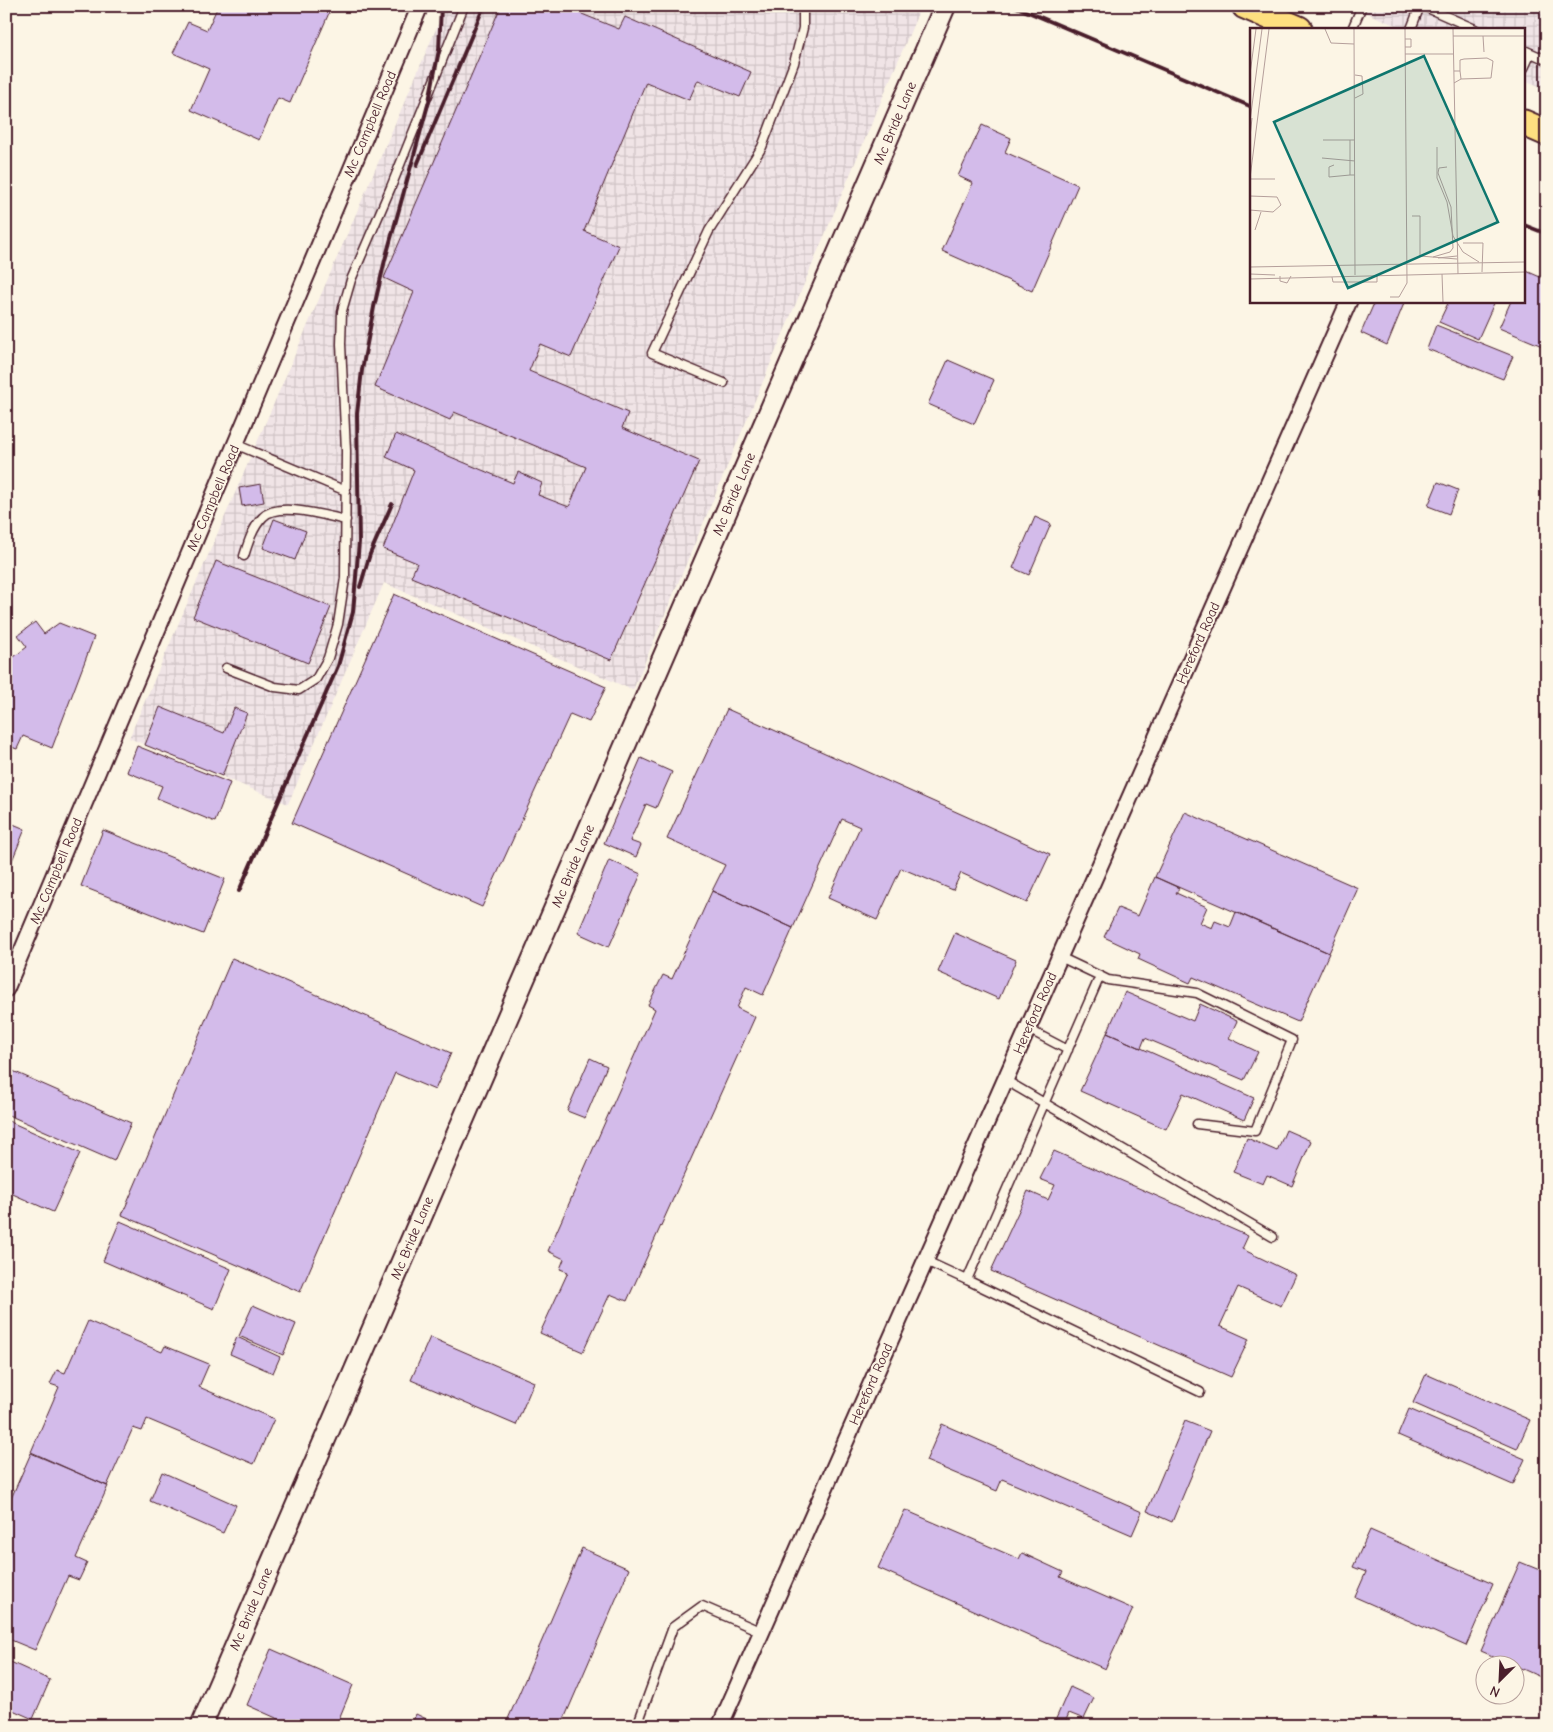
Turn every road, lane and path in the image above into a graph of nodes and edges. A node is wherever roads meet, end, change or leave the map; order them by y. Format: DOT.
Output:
graph roads {
  1 [pos="420,6"];
  2 [pos="464,6"];
  3 [pos="803,6"];
  4 [pos="945,6"];
  5 [pos="1362,6"];
  6 [pos="1422,6"];
  7 [pos="1248,7"];
  8 [pos="1459,26"];
  9 [pos="1297,28"];
  10 [pos="1352,28"];
  11 [pos="1411,28"];
  12 [pos="1528,52"];
  13 [pos="1547,60"];
  14 [pos="1526,124"];
  15 [pos="1547,133"];
  16 [pos="1349,302"];
  17 [pos="724,383"];
  18 [pos="235,444"];
  19 [pos="346,491"];
  20 [pos="346,520"];
  21 [pos="244,556"];
  22 [pos="226,668"];
  23 [pos="1060,957"];
  24 [pos="1100,976"];
  25 [pos="6,989"];
  26 [pos="1028,1029"];
  27 [pos="1068,1050"];
  28 [pos="1005,1080"];
  29 [pos="1044,1103"];
  30 [pos="1197,1124"];
  31 [pos="1274,1237"];
  32 [pos="926,1261"];
  33 [pos="968,1280"];
  34 [pos="1200,1392"];
  35 [pos="762,1632"];
  36 [pos="201,1726"];
  37 [pos="637,1726"];
  38 [pos="720,1726"];
  1 -- 18 [label="street, Mc Campbell Road"];
  2 -- 19 [label="lane"];
  3 -- 17 [label="lane"];
  4 -- 36 [label="street, Mc Bride Lane"];
  5 -- 10 [label="lane"];
  6 -- 8 [label="lane"];
  6 -- 11 [label="lane"];
  7 -- 9 [label="main road"];
  12 -- 13 [label="lane"];
  14 -- 15 [label="main road"];
  16 -- 23 [label="street, Hereford Road"];
  18 -- 19 [label="lane"];
  18 -- 25 [label="street, Mc Campbell Road"];
  19 -- 20 [label="lane"];
  20 -- 21 [label="lane"];
  20 -- 22 [label="lane"];
  23 -- 24 [label="lane"];
  23 -- 26 [label="street, Hereford Road"];
  24 -- 27 [label="lane"];
  24 -- 30 [label="lane"];
  26 -- 27 [label="lane"];
  26 -- 28 [label="street, Hereford Road"];
  27 -- 29 [label="lane"];
  28 -- 29 [label="lane"];
  28 -- 32 [label="street, Hereford Road"];
  29 -- 31 [label="lane"];
  29 -- 33 [label="lane"];
  32 -- 33 [label="lane"];
  32 -- 35 [label="street, Hereford Road"];
  33 -- 34 [label="lane"];
  35 -- 37 [label="lane"];
  35 -- 38 [label="street, Hereford Road"];
}
